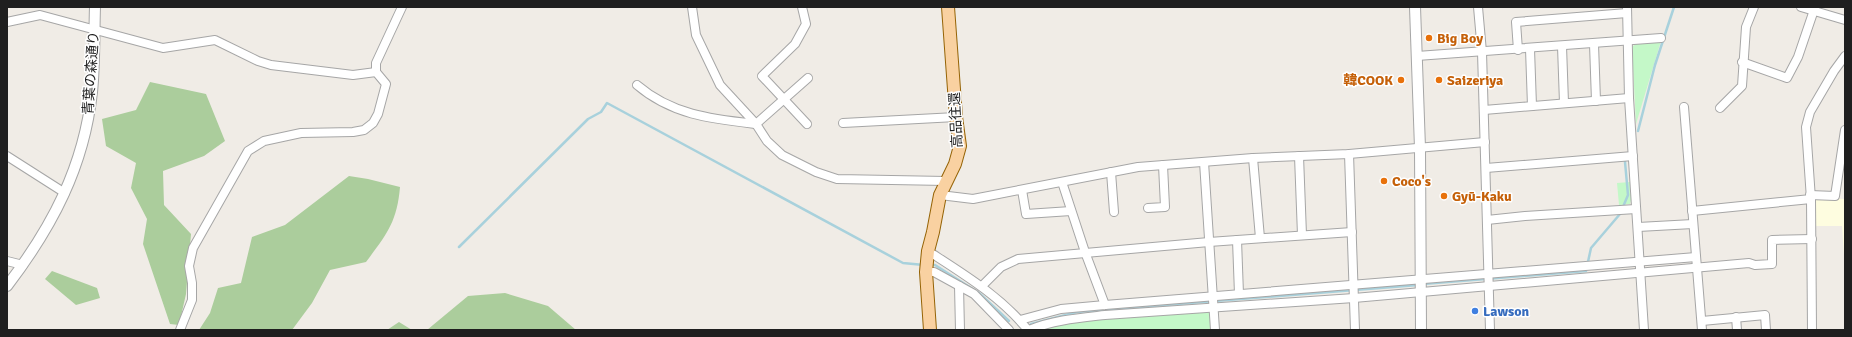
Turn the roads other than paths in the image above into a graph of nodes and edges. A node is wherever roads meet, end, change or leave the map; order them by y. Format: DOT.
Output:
graph roads {
  1 [pos="95,7"];
  2 [pos="402,7"];
  3 [pos="692,7"];
  4 [pos="802,7"];
  5 [pos="948,7"];
  6 [pos="1415,7"];
  7 [pos="1478,7"];
  8 [pos="1754,7"];
  9 [pos="1801,7"];
  10 [pos="1814,9"];
  11 [pos="1627,10"];
  12 [pos="1845,20"];
  13 [pos="7,22"];
  14 [pos="94,31"];
  15 [pos="1661,38"];
  16 [pos="1629,40"];
  17 [pos="1594,44"];
  18 [pos="1562,46"];
  19 [pos="1530,49"];
  20 [pos="1518,50"];
  21 [pos="1482,52"];
  22 [pos="1417,56"];
  23 [pos="1845,56"];
  24 [pos="1742,62"];
  25 [pos="376,72"];
  26 [pos="808,78"];
  27 [pos="637,85"];
  28 [pos="1629,98"];
  29 [pos="784,99"];
  30 [pos="1596,100"];
  31 [pos="1564,103"];
  32 [pos="1532,106"];
  33 [pos="1684,107"];
  34 [pos="1720,108"];
  35 [pos="1484,110"];
  36 [pos="956,117"];
  37 [pos="843,123"];
  38 [pos="756,124"];
  39 [pos="808,124"];
  40 [pos="1845,130"];
  41 [pos="1485,142"];
  42 [pos="1420,148"];
  43 [pos="1349,154"];
  44 [pos="7,156"];
  45 [pos="1299,156"];
  46 [pos="1633,156"];
  47 [pos="1253,158"];
  48 [pos="1204,162"];
  49 [pos="1163,165"];
  50 [pos="1486,168"];
  51 [pos="1111,172"];
  52 [pos="946,181"];
  53 [pos="1062,182"];
  54 [pos="1022,190"];
  55 [pos="65,194"];
  56 [pos="940,195"];
  57 [pos="1811,197"];
  58 [pos="1148,208"];
  59 [pos="1636,209"];
  60 [pos="1072,211"];
  61 [pos="1692,211"];
  62 [pos="1114,212"];
  63 [pos="1487,220"];
  64 [pos="1694,224"];
  65 [pos="1638,227"];
  66 [pos="1352,232"];
  67 [pos="1302,235"];
  68 [pos="1260,238"];
  69 [pos="1812,239"];
  70 [pos="1237,240"];
  71 [pos="1209,242"];
  72 [pos="928,251"];
  73 [pos="1085,252"];
  74 [pos="1696,257"];
  75 [pos="7,261"];
  76 [pos="1640,263"];
  77 [pos="23,265"];
  78 [pos="1697,268"];
  79 [pos="926,272"];
  80 [pos="1488,274"];
  81 [pos="1641,274"];
  82 [pos="1421,280"];
  83 [pos="7,286"];
  84 [pos="960,286"];
  85 [pos="982,286"];
  86 [pos="1354,286"];
  87 [pos="1488,287"];
  88 [pos="1421,292"];
  89 [pos="1239,294"];
  90 [pos="1354,298"];
  91 [pos="1214,302"];
  92 [pos="1105,305"];
  93 [pos="1736,318"];
  94 [pos="1020,320"];
  95 [pos="1702,320"];
  96 [pos="180,330"];
  97 [pos="930,330"];
  98 [pos="960,330"];
  99 [pos="1009,330"];
  100 [pos="1029,330"];
  101 [pos="1215,330"];
  102 [pos="1355,330"];
  103 [pos="1421,330"];
  104 [pos="1490,330"];
  105 [pos="1638,330"];
  106 [pos="1644,330"];
  107 [pos="1702,330"];
  108 [pos="1737,330"];
  109 [pos="1766,330"];
  110 [pos="1812,330"];
  1 -- 14 [label="street, 青葉の森通り"];
  2 -- 25 [label="street"];
  3 -- 38 [label="street"];
  4 -- 29 [label="street"];
  5 -- 36 [label="main road, 高品往還"];
  6 -- 22 [label="street"];
  7 -- 21 [label="street"];
  8 -- 24 [label="street"];
  9 -- 10 [label="street"];
  10 -- 12 [label="street"];
  10 -- 24 [label="street"];
  11 -- 16 [label="street"];
  11 -- 20 [label="street"];
  13 -- 14 [label="street"];
  14 -- 25 [label="street"];
  14 -- 55 [label="street, 青葉の森通り"];
  15 -- 16 [label="street"];
  16 -- 17 [label="street"];
  16 -- 28 [label="street"];
  17 -- 18 [label="street"];
  17 -- 30 [label="street"];
  18 -- 19 [label="street"];
  18 -- 31 [label="street"];
  19 -- 20 [label="street"];
  19 -- 32 [label="street"];
  20 -- 21 [label="street"];
  21 -- 22 [label="street"];
  21 -- 35 [label="street"];
  22 -- 42 [label="street"];
  23 -- 57 [label="street"];
  24 -- 34 [label="street"];
  25 -- 96 [label="street"];
  26 -- 29 [label="street"];
  27 -- 38 [label="street"];
  28 -- 30 [label="street"];
  28 -- 46 [label="street"];
  29 -- 38 [label="street"];
  29 -- 39 [label="street"];
  30 -- 31 [label="street"];
  31 -- 32 [label="street"];
  32 -- 35 [label="street"];
  33 -- 61 [label="street"];
  35 -- 41 [label="street"];
  36 -- 37 [label="street"];
  36 -- 52 [label="main road, 高品往還"];
  38 -- 52 [label="street"];
  40 -- 57 [label="street"];
  41 -- 42 [label="street"];
  41 -- 50 [label="street"];
  42 -- 43 [label="street"];
  42 -- 82 [label="street"];
  43 -- 45 [label="street"];
  43 -- 66 [label="street"];
  44 -- 55 [label="street"];
  45 -- 47 [label="street"];
  45 -- 67 [label="street"];
  46 -- 50 [label="street"];
  46 -- 59 [label="street"];
  47 -- 48 [label="street"];
  47 -- 68 [label="street"];
  48 -- 49 [label="street"];
  48 -- 71 [label="street"];
  49 -- 51 [label="street"];
  49 -- 58 [label="street"];
  50 -- 63 [label="street"];
  51 -- 53 [label="street"];
  51 -- 62 [label="street"];
  52 -- 56 [label="main road, 高品往還"];
  53 -- 54 [label="street"];
  53 -- 60 [label="street"];
  54 -- 56 [label="street"];
  54 -- 60 [label="street"];
  55 -- 77 [label="street, 青葉の森通り"];
  56 -- 72 [label="main road, 高品往還"];
  57 -- 61 [label="street"];
  57 -- 69 [label="street"];
  59 -- 63 [label="street"];
  59 -- 65 [label="street"];
  60 -- 73 [label="street"];
  61 -- 64 [label="street"];
  63 -- 80 [label="street"];
  64 -- 65 [label="street"];
  64 -- 74 [label="street"];
  65 -- 76 [label="street"];
  66 -- 67 [label="street"];
  66 -- 86 [label="street"];
  67 -- 68 [label="street"];
  68 -- 70 [label="street"];
  69 -- 78 [label="street"];
  69 -- 110 [label="street"];
  70 -- 71 [label="street"];
  70 -- 89 [label="street"];
  71 -- 73 [label="street"];
  71 -- 91 [label="street"];
  72 -- 79 [label="main road, 高品往還"];
  72 -- 85 [label="street"];
  73 -- 85 [label="street"];
  73 -- 92 [label="street"];
  74 -- 76 [label="street"];
  74 -- 78 [label="street"];
  75 -- 77 [label="street"];
  76 -- 80 [label="street"];
  76 -- 81 [label="street"];
  77 -- 83 [label="street, 青葉の森通り"];
  78 -- 81 [label="street"];
  78 -- 95 [label="street"];
  79 -- 84 [label="street"];
  79 -- 97 [label="main road"];
  80 -- 82 [label="street"];
  80 -- 87 [label="street"];
  81 -- 87 [label="street"];
  81 -- 106 [label="street"];
  82 -- 86 [label="street"];
  82 -- 88 [label="street"];
  84 -- 98 [label="street"];
  84 -- 99 [label="street"];
  85 -- 94 [label="street"];
  86 -- 89 [label="street"];
  86 -- 90 [label="street"];
  87 -- 88 [label="street"];
  87 -- 104 [label="street"];
  88 -- 90 [label="street"];
  88 -- 103 [label="street"];
  89 -- 91 [label="street"];
  90 -- 91 [label="street"];
  90 -- 102 [label="street"];
  91 -- 92 [label="street"];
  91 -- 100 [label="street"];
  91 -- 101 [label="street"];
  92 -- 94 [label="street"];
  93 -- 95 [label="street"];
  93 -- 108 [label="street"];
  93 -- 109 [label="street"];
  94 -- 100 [label="street"];
  95 -- 107 [label="street"];
  105 -- 106 [label="street"];
}
